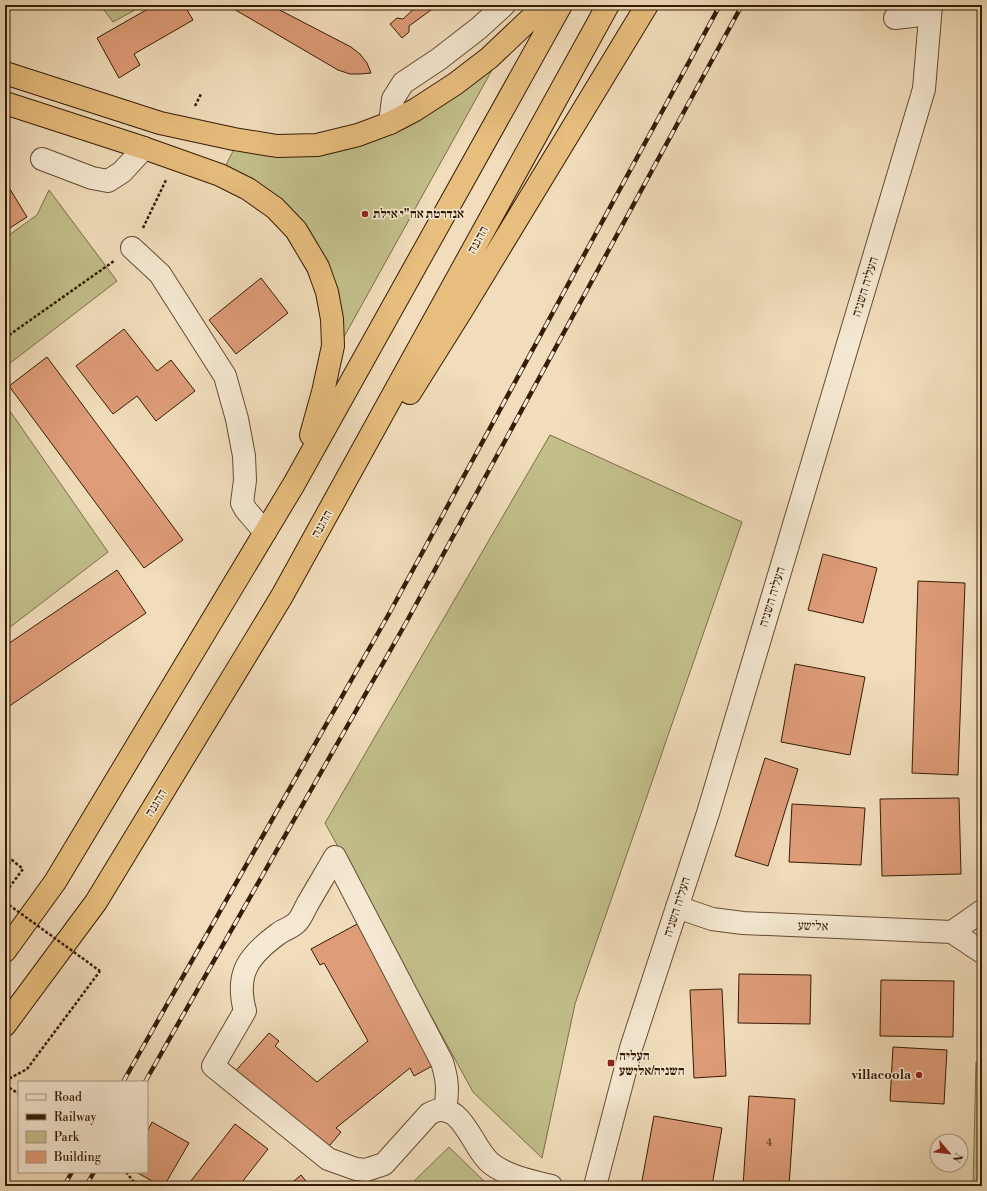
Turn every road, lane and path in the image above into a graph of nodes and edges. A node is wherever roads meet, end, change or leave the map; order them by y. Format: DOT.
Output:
graph roads {
  1 [pos="504,5"];
  2 [pos="545,5"];
  3 [pos="561,5"];
  4 [pos="608,5"];
  5 [pos="647,5"];
  6 [pos="931,10"];
  7 [pos="895,18"];
  8 [pos="5,73"];
  9 [pos="201,94"];
  10 [pos="5,103"];
  11 [pos="195,106"];
  12 [pos="390,123"];
  13 [pos="144,148"];
  14 [pos="42,159"];
  15 [pos="168,177"];
  16 [pos="132,248"];
  17 [pos="5,338"];
  18 [pos="294,484"];
  19 [pos="265,532"];
  20 [pos="282,596"];
  21 [pos="5,868"];
  22 [pos="5,893"];
  23 [pos="5,902"];
  24 [pos="677,907"];
  25 [pos="982,911"];
  26 [pos="952,932"];
  27 [pos="5,951"];
  28 [pos="982,952"];
  29 [pos="5,1025"];
  30 [pos="5,1081"];
  31 [pos="5,1085"];
  32 [pos="18,1093"];
  33 [pos="445,1110"];
  34 [pos="127,1173"];
  35 [pos="137,1186"];
  36 [pos="551,1186"];
  37 [pos="595,1186"];
  1 -- 12 [label="street"];
  2 -- 12 [label="highway"];
  3 -- 18 [label="highway"];
  4 -- 20 [label="highway, ההגנה"];
  5 -- 20 [label="highway"];
  6 -- 7 [label="street"];
  6 -- 24 [label="street, העליה השניה"];
  8 -- 12 [label="highway"];
  9 -- 11 [label="path"];
  10 -- 13 [label="highway"];
  13 -- 14 [label="street"];
  13 -- 18 [label="highway"];
  15 -- 16 [label="path"];
  16 -- 17 [label="path"];
  16 -- 19 [label="street"];
  18 -- 19 [label="highway"];
  19 -- 27 [label="highway"];
  20 -- 29 [label="highway, ההגנה"];
  21 -- 22 [label="path"];
  23 -- 30 [label="path, bridge"];
  24 -- 26 [label="street, אלישע"];
  24 -- 37 [label="street, העליה השניה"];
  25 -- 26 [label="street"];
  26 -- 28 [label="street"];
  31 -- 32 [label="path"];
  33 -- 33 [label="street"];
  33 -- 36 [label="street"];
  34 -- 35 [label="path"];
}
